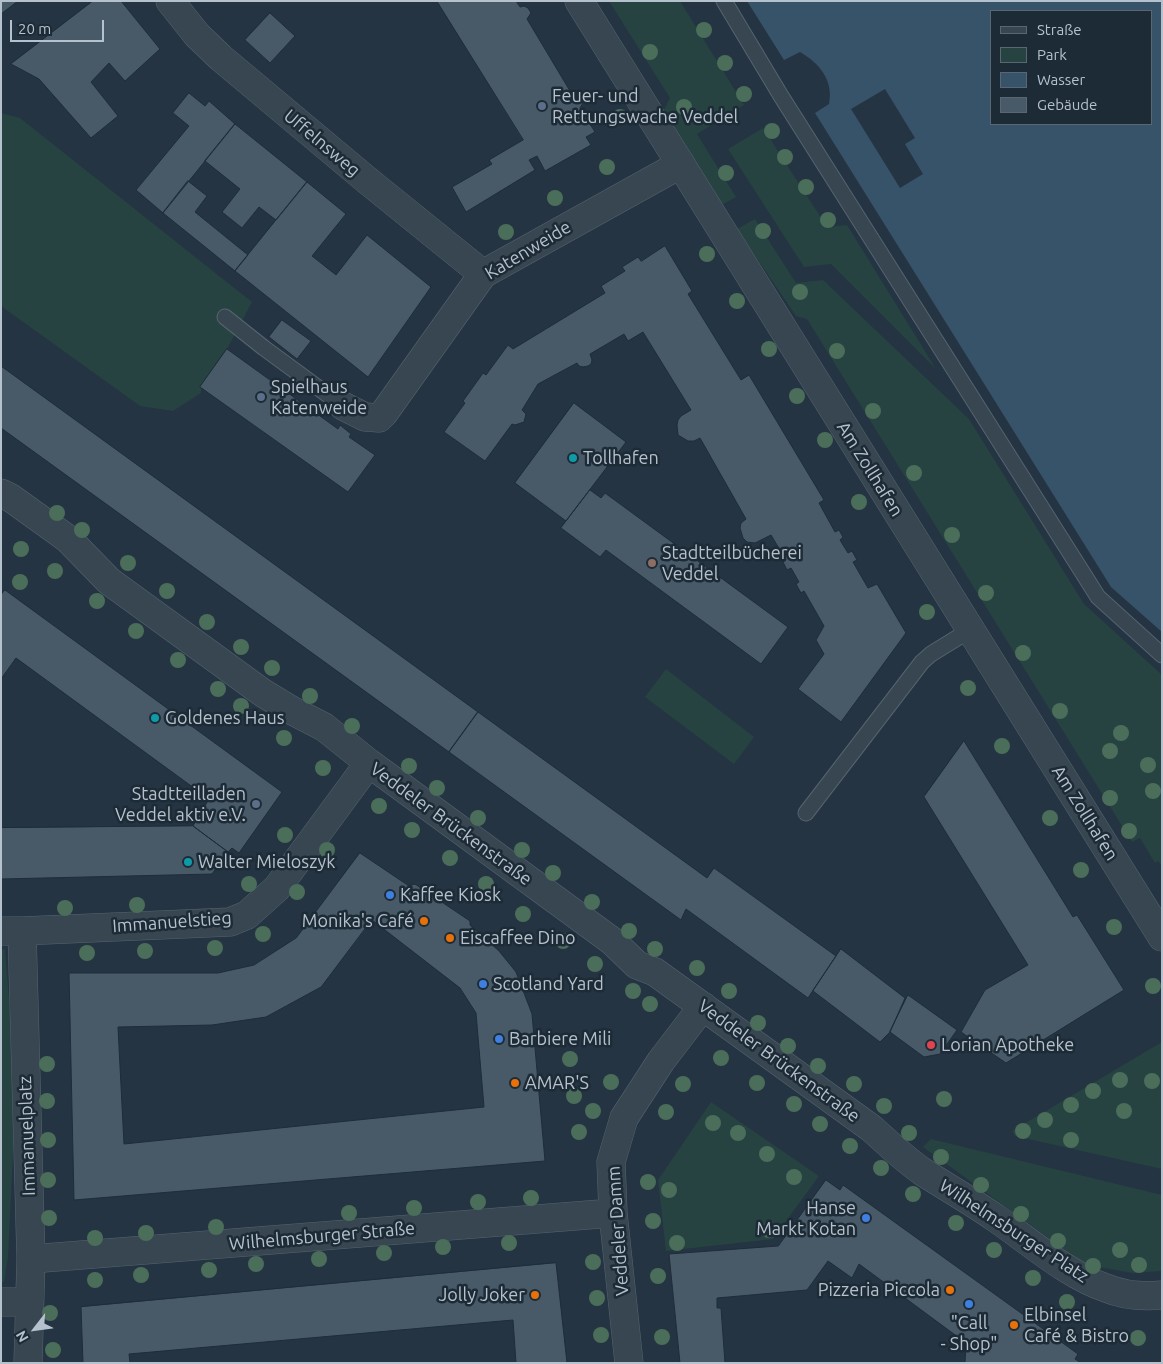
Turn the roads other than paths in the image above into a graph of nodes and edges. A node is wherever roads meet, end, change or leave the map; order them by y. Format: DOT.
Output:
graph roads {
  1 [pos="170,1"];
  2 [pos="579,1"];
  3 [pos="724,1"];
  4 [pos="681,164"];
  5 [pos="483,274"];
  6 [pos="225,317"];
  7 [pos="343,406"];
  8 [pos="5,502"];
  9 [pos="970,630"];
  10 [pos="1162,655"];
  11 [pos="368,763"];
  12 [pos="806,813"];
  13 [pos="12,931"];
  14 [pos="1162,937"];
  15 [pos="703,1006"];
  16 [pos="901,1155"];
  17 [pos="614,1212"];
  18 [pos="31,1259"];
  19 [pos="1162,1295"];
  20 [pos="1,1302"];
  21 [pos="28,1302"];
  22 [pos="28,1363"];
  23 [pos="629,1363"];
  1 -- 5 [label="street, Uffelnsweg"];
  2 -- 4 [label="street, Am Zollhafen"];
  3 -- 10 [label="lane"];
  4 -- 5 [label="street, Katenweide"];
  4 -- 9 [label="street, Am Zollhafen"];
  5 -- 7 [label="street, Katenweide"];
  6 -- 7 [label="lane"];
  8 -- 11 [label="street, Veddeler Brückenstraße"];
  9 -- 12 [label="lane"];
  9 -- 14 [label="street, Am Zollhafen"];
  11 -- 13 [label="street, Immanuelstieg"];
  11 -- 15 [label="street, Veddeler Brückenstraße"];
  13 -- 18 [label="street, Immanuelplatz"];
  15 -- 16 [label="street, Veddeler Brückenstraße"];
  15 -- 17 [label="street, Veddeler Damm"];
  16 -- 19 [label="street, Wilhelmsburger Platz"];
  17 -- 18 [label="street, Wilhelmsburger Straße"];
  17 -- 23 [label="street, Veddeler Damm"];
  18 -- 21 [label="street, Immanuelplatz"];
  20 -- 21 [label="street"];
  21 -- 22 [label="street, Immanuelplatz"];
}
